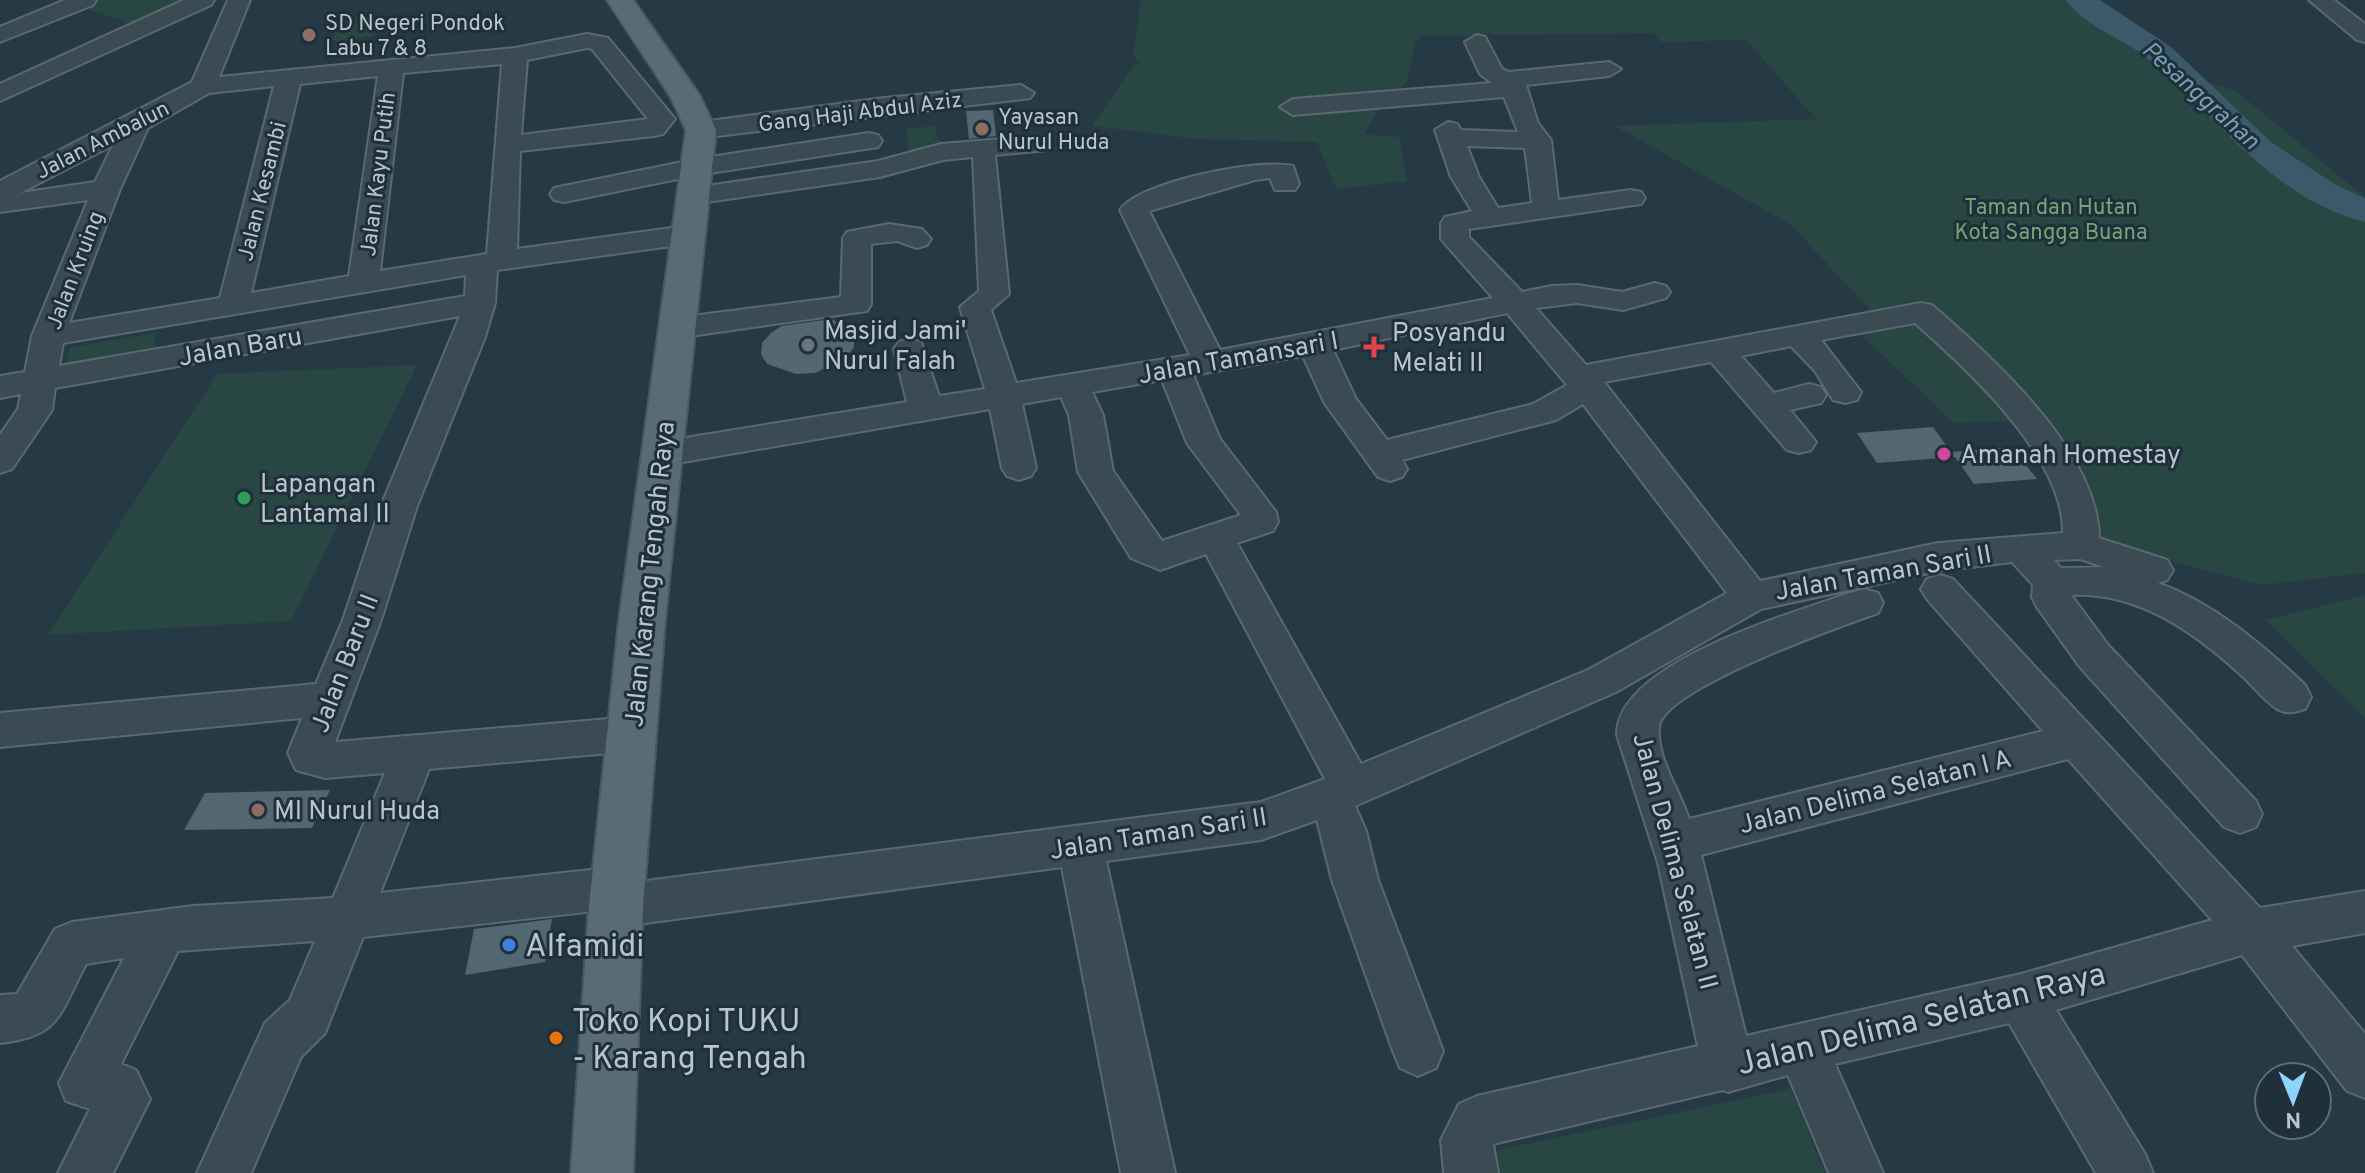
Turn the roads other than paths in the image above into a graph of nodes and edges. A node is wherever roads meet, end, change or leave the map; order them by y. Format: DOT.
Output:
graph roads {
  1 [pos="85,0"];
  2 [pos="203,0"];
  3 [pos="239,0"];
  4 [pos="620,0"];
  5 [pos="2320,0"];
  6 [pos="0,35"];
  7 [pos="2365,35"];
  8 [pos="1477,42"];
  9 [pos="515,55"];
  10 [pos="392,65"];
  11 [pos="1609,69"];
  12 [pos="289,77"];
  13 [pos="1512,84"];
  14 [pos="203,86"];
  15 [pos="0,93"];
  16 [pos="1021,93"];
  17 [pos="1293,107"];
  18 [pos="137,123"];
  19 [pos="937,123"];
  20 [pos="1538,140"];
  21 [pos="869,141"];
  22 [pos="1038,144"];
  23 [pos="507,145"];
  24 [pos="941,152"];
  25 [pos="985,160"];
  26 [pos="694,168"];
  27 [pos="1285,184"];
  28 [pos="106,189"];
  29 [pos="0,192"];
  30 [pos="564,194"];
  31 [pos="1631,198"];
  32 [pos="0,204"];
  33 [pos="1548,208"];
  34 [pos="1490,217"];
  35 [pos="917,239"];
  36 [pos="492,262"];
  37 [pos="363,284"];
  38 [pos="1655,292"];
  39 [pos="480,303"];
  40 [pos="1518,303"];
  41 [pos="233,306"];
  42 [pos="676,328"];
  43 [pos="1797,334"];
  44 [pos="48,336"];
  45 [pos="1314,344"];
  46 [pos="1717,348"];
  47 [pos="910,349"];
  48 [pos="1210,362"];
  49 [pos="1174,368"];
  50 [pos="42,381"];
  51 [pos="1586,381"];
  52 [pos="1072,385"];
  53 [pos="0,387"];
  54 [pos="1845,392"];
  55 [pos="1809,395"];
  56 [pos="1004,398"];
  57 [pos="1768,405"];
  58 [pos="926,412"];
  59 [pos="1799,442"];
  60 [pos="660,454"];
  61 [pos="0,461"];
  62 [pos="1019,468"];
  63 [pos="1216,538"];
  64 [pos="2081,546"];
  65 [pos="2021,548"];
  66 [pos="2154,570"];
  67 [pos="2052,582"];
  68 [pos="1940,589"];
  69 [pos="1751,597"];
  70 [pos="1864,603"];
  71 [pos="2291,697"];
  72 [pos="329,699"];
  73 [pos="0,730"];
  74 [pos="633,734"];
  75 [pos="2074,740"];
  76 [pos="415,750"];
  77 [pos="1340,792"];
  78 [pos="2240,814"];
  79 [pos="1676,842"];
  80 [pos="1081,847"];
  81 [pos="617,897"];
  82 [pos="2365,912"];
  83 [pos="346,918"];
  84 [pos="164,930"];
  85 [pos="2251,931"];
  86 [pos="2021,997"];
  87 [pos="0,1019"];
  88 [pos="1801,1045"];
  89 [pos="1418,1051"];
  90 [pos="1728,1067"];
  91 [pos="2365,1073"];
  92 [pos="85,1173"];
  93 [pos="224,1173"];
  94 [pos="602,1173"];
  95 [pos="1148,1173"];
  96 [pos="1471,1173"];
  97 [pos="1856,1173"];
  98 [pos="2126,1173"];
  1 -- 6 [label="street"];
  2 -- 15 [label="street"];
  3 -- 14 [label="street"];
  4 -- 26 [label="main road"];
  5 -- 7 [label="street"];
  8 -- 13 [label="street"];
  9 -- 10 [label="street"];
  9 -- 23 [label="street, Jalan Baru II"];
  9 -- 23 [label="street"];
  10 -- 12 [label="street"];
  10 -- 37 [label="street, Jalan Kayu Putih"];
  11 -- 13 [label="street"];
  12 -- 14 [label="street"];
  12 -- 41 [label="street, Jalan Kesambi"];
  13 -- 17 [label="street"];
  13 -- 20 [label="street"];
  14 -- 18 [label="street, Jalan Ambalun"];
  16 -- 26 [label="street, Gang Haji Abdul Aziz"];
  18 -- 28 [label="street, Jalan Kruing"];
  18 -- 29 [label="street, Jalan Ambalun"];
  19 -- 24 [label="street"];
  20 -- 33 [label="street"];
  20 -- 34 [label="street"];
  21 -- 26 [label="street"];
  22 -- 24 [label="street"];
  23 -- 36 [label="street, Jalan Baru II"];
  24 -- 26 [label="street"];
  25 -- 56 [label="street"];
  26 -- 30 [label="street"];
  26 -- 36 [label="street"];
  26 -- 42 [label="main road, Jalan Karang Tengah Raya"];
  27 -- 48 [label="street"];
  28 -- 32 [label="street"];
  28 -- 44 [label="street, Jalan Kruing"];
  31 -- 33 [label="street"];
  33 -- 34 [label="street"];
  34 -- 40 [label="street, Jalan Taman Sari II"];
  35 -- 42 [label="street"];
  36 -- 37 [label="street"];
  36 -- 39 [label="street, Jalan Baru II"];
  37 -- 41 [label="street"];
  38 -- 40 [label="street, Jalan Tamansari I"];
  39 -- 50 [label="street, Jalan Baru"];
  39 -- 72 [label="street, Jalan Baru II"];
  40 -- 45 [label="street, Jalan Tamansari I"];
  40 -- 51 [label="street, Jalan Taman Sari II"];
  41 -- 44 [label="street"];
  42 -- 60 [label="main road, Jalan Karang Tengah Raya"];
  43 -- 46 [label="street"];
  43 -- 54 [label="street"];
  43 -- 64 [label="street"];
  44 -- 50 [label="street, Jalan Kruing"];
  45 -- 48 [label="street, Jalan Tamansari I"];
  45 -- 51 [label="street"];
  46 -- 51 [label="street"];
  46 -- 57 [label="street"];
  47 -- 58 [label="street"];
  48 -- 49 [label="street, Jalan Tamansari I"];
  49 -- 52 [label="street, Jalan Tamansari I"];
  49 -- 63 [label="street"];
  50 -- 53 [label="street, Jalan Baru"];
  50 -- 61 [label="street, Jalan Kruing"];
  51 -- 69 [label="street, Jalan Taman Sari II"];
  52 -- 56 [label="street, Jalan Tamansari I"];
  52 -- 63 [label="street"];
  55 -- 57 [label="street"];
  56 -- 58 [label="street, Jalan Tamansari I"];
  56 -- 62 [label="street"];
  57 -- 59 [label="street"];
  58 -- 60 [label="street, Jalan Tamansari I"];
  60 -- 74 [label="main road, Jalan Karang Tengah Raya"];
  63 -- 77 [label="street"];
  64 -- 65 [label="street, Jalan Taman Sari II"];
  64 -- 66 [label="street, Jalan Taman Sari II"];
  65 -- 67 [label="street"];
  65 -- 69 [label="street, Jalan Taman Sari II"];
  67 -- 71 [label="street"];
  67 -- 78 [label="street"];
  68 -- 75 [label="street"];
  69 -- 77 [label="street, Jalan Taman Sari II"];
  70 -- 79 [label="street, Jalan Delima Selatan II"];
  72 -- 73 [label="street"];
  72 -- 76 [label="street, Jalan Baru II"];
  74 -- 76 [label="street, Jalan Baru II"];
  74 -- 81 [label="main road, Jalan Karang Tengah Raya"];
  75 -- 79 [label="street, Jalan Delima Selatan I A"];
  75 -- 85 [label="street"];
  76 -- 83 [label="street"];
  77 -- 80 [label="street, Jalan Taman Sari II"];
  77 -- 89 [label="street"];
  79 -- 90 [label="street, Jalan Delima Selatan II"];
  80 -- 81 [label="street, Jalan Taman Sari II"];
  80 -- 95 [label="street"];
  81 -- 83 [label="street, Jalan Taman Sari II"];
  81 -- 94 [label="main road, Jalan Karang Tengah Raya"];
  82 -- 85 [label="street, Jalan Delima Selatan Raya"];
  83 -- 84 [label="street, Jalan Taman Sari II"];
  83 -- 93 [label="street"];
  84 -- 87 [label="street, Jalan Taman Sari II"];
  84 -- 92 [label="street"];
  85 -- 86 [label="street, Jalan Delima Selatan Raya"];
  85 -- 91 [label="street"];
  86 -- 88 [label="street, Jalan Delima Selatan Raya"];
  86 -- 98 [label="street"];
  88 -- 90 [label="street, Jalan Delima Selatan Raya"];
  88 -- 97 [label="street"];
  90 -- 96 [label="street, Jalan Delima Selatan Raya"];
}
